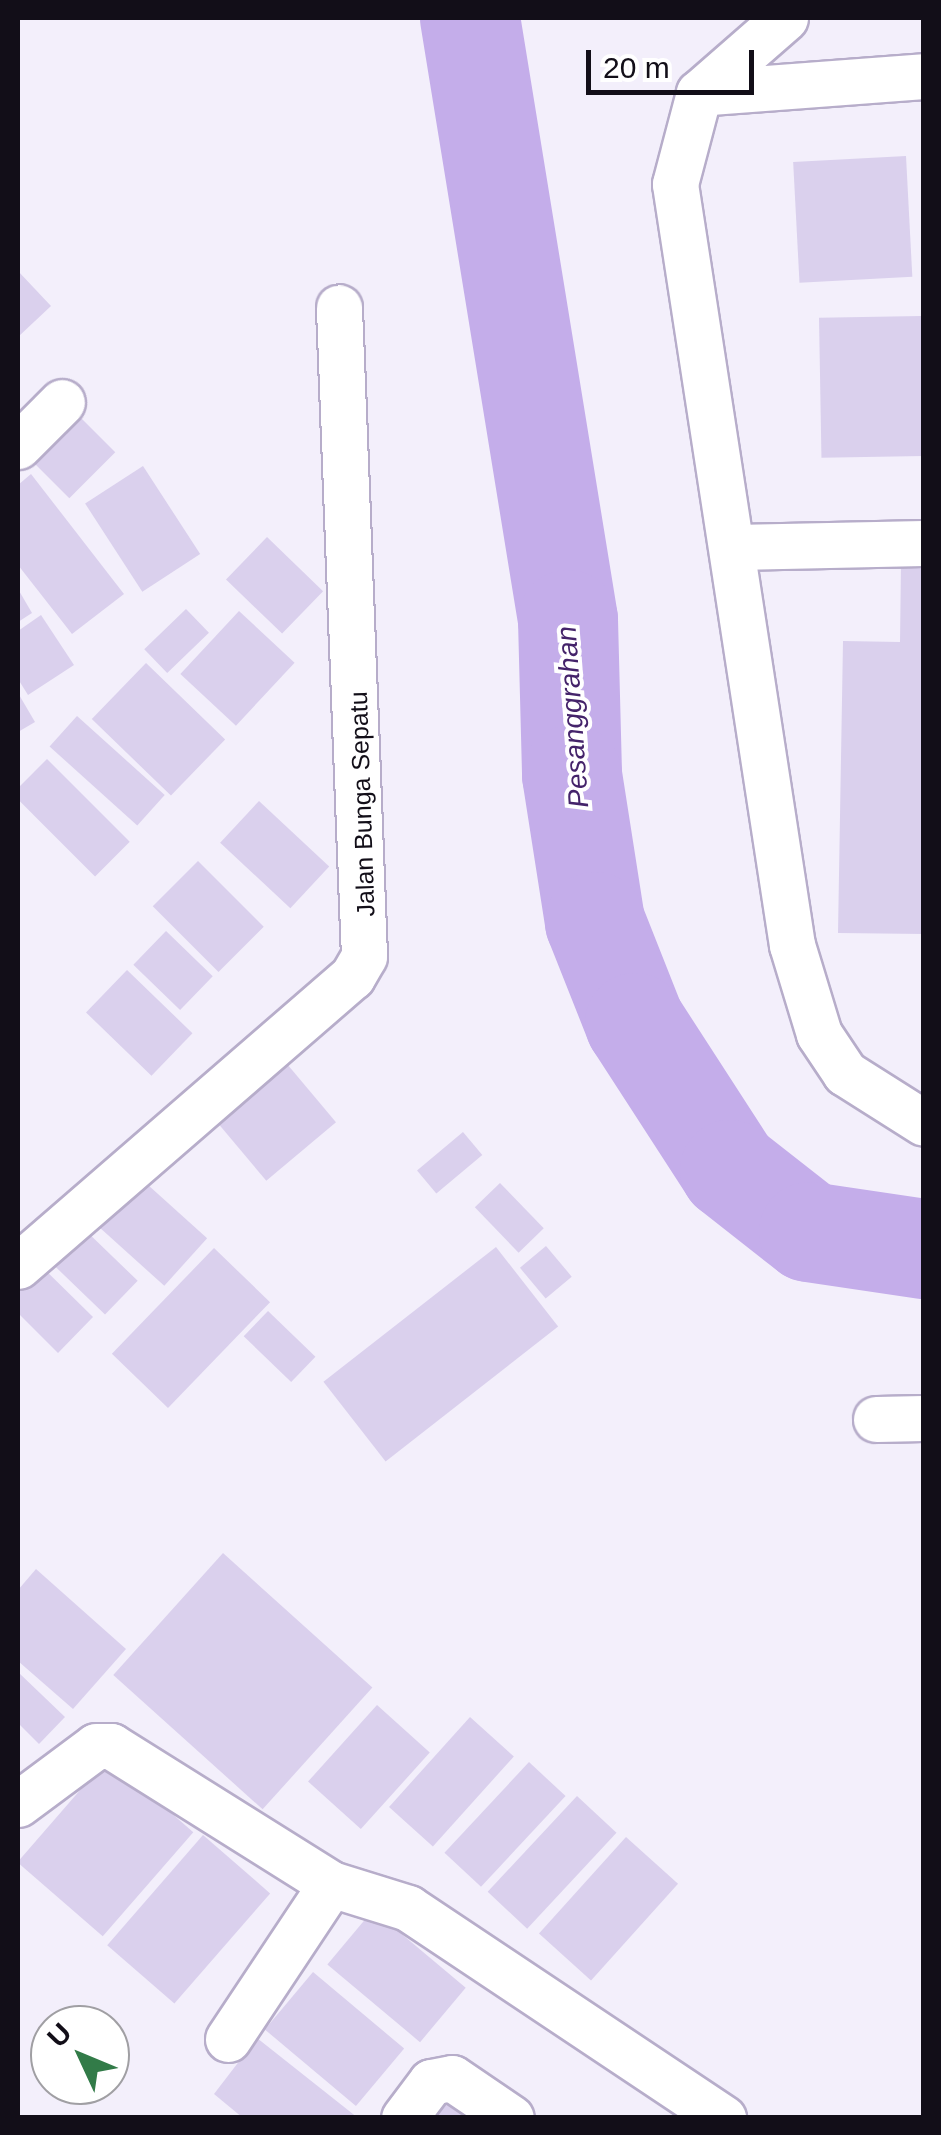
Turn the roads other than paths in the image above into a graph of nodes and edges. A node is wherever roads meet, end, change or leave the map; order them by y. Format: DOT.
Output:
graph roads {
  1 [pos="785,18"];
  2 [pos="924,76"];
  3 [pos="699,92"];
  4 [pos="340,307"];
  5 [pos="62,402"];
  6 [pos="18,446"];
  7 [pos="924,543"];
  8 [pos="734,547"];
  9 [pos="924,1123"];
  10 [pos="18,1266"];
  11 [pos="924,1418"];
  12 [pos="876,1419"];
  13 [pos="18,1804"];
  14 [pos="331,1884"];
  15 [pos="228,2039"];
  16 [pos="404,2118"];
  17 [pos="510,2118"];
  18 [pos="722,2118"];
  1 -- 3 [label="street"];
  2 -- 3 [label="street"];
  3 -- 8 [label="street"];
  4 -- 10 [label="street, Jalan Bunga Sepatu"];
  5 -- 6 [label="street"];
  7 -- 8 [label="street"];
  8 -- 9 [label="street"];
  11 -- 12 [label="street"];
  13 -- 14 [label="street"];
  14 -- 15 [label="street"];
  14 -- 18 [label="street"];
  16 -- 17 [label="street"];
}
